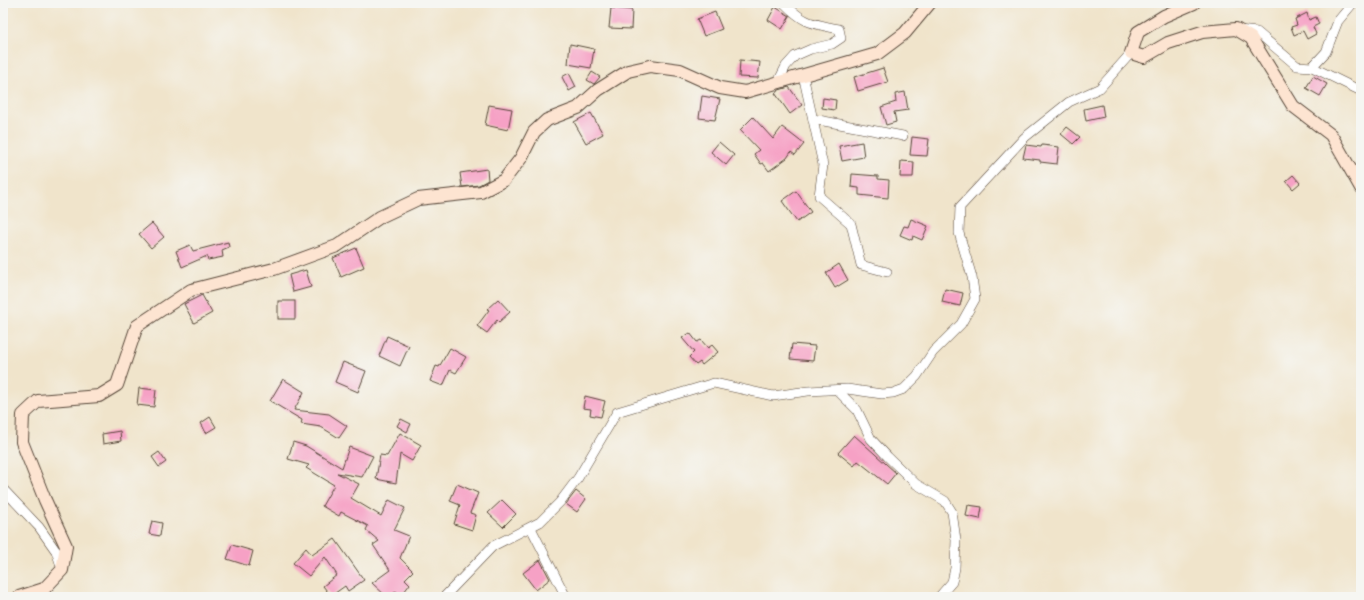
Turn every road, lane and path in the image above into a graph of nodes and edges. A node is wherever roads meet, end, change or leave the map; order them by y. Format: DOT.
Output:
graph roads {
  1 [pos="784,3"];
  2 [pos="930,3"];
  3 [pos="1194,3"];
  4 [pos="1353,3"];
  5 [pos="1236,29"];
  6 [pos="1131,53"];
  7 [pos="1312,67"];
  8 [pos="803,75"];
  9 [pos="778,82"];
  10 [pos="1361,91"];
  11 [pos="813,119"];
  12 [pos="903,136"];
  13 [pos="1361,188"];
  14 [pos="887,272"];
  15 [pos="837,390"];
  16 [pos="3,489"];
  17 [pos="531,528"];
  18 [pos="62,570"];
  19 [pos="19,597"];
  20 [pos="444,597"];
  21 [pos="566,597"];
  22 [pos="939,597"];
  1 -- 9 [label="street"];
  2 -- 8 [label="street"];
  3 -- 6 [label="street"];
  4 -- 7 [label="street"];
  5 -- 6 [label="street"];
  5 -- 7 [label="street"];
  5 -- 13 [label="street"];
  6 -- 15 [label="street"];
  7 -- 10 [label="street"];
  8 -- 9 [label="street"];
  8 -- 11 [label="street"];
  9 -- 18 [label="street"];
  11 -- 12 [label="street"];
  11 -- 14 [label="street"];
  15 -- 17 [label="street"];
  15 -- 22 [label="street"];
  16 -- 18 [label="street"];
  17 -- 20 [label="street"];
  17 -- 21 [label="street"];
  18 -- 19 [label="street"];
}
